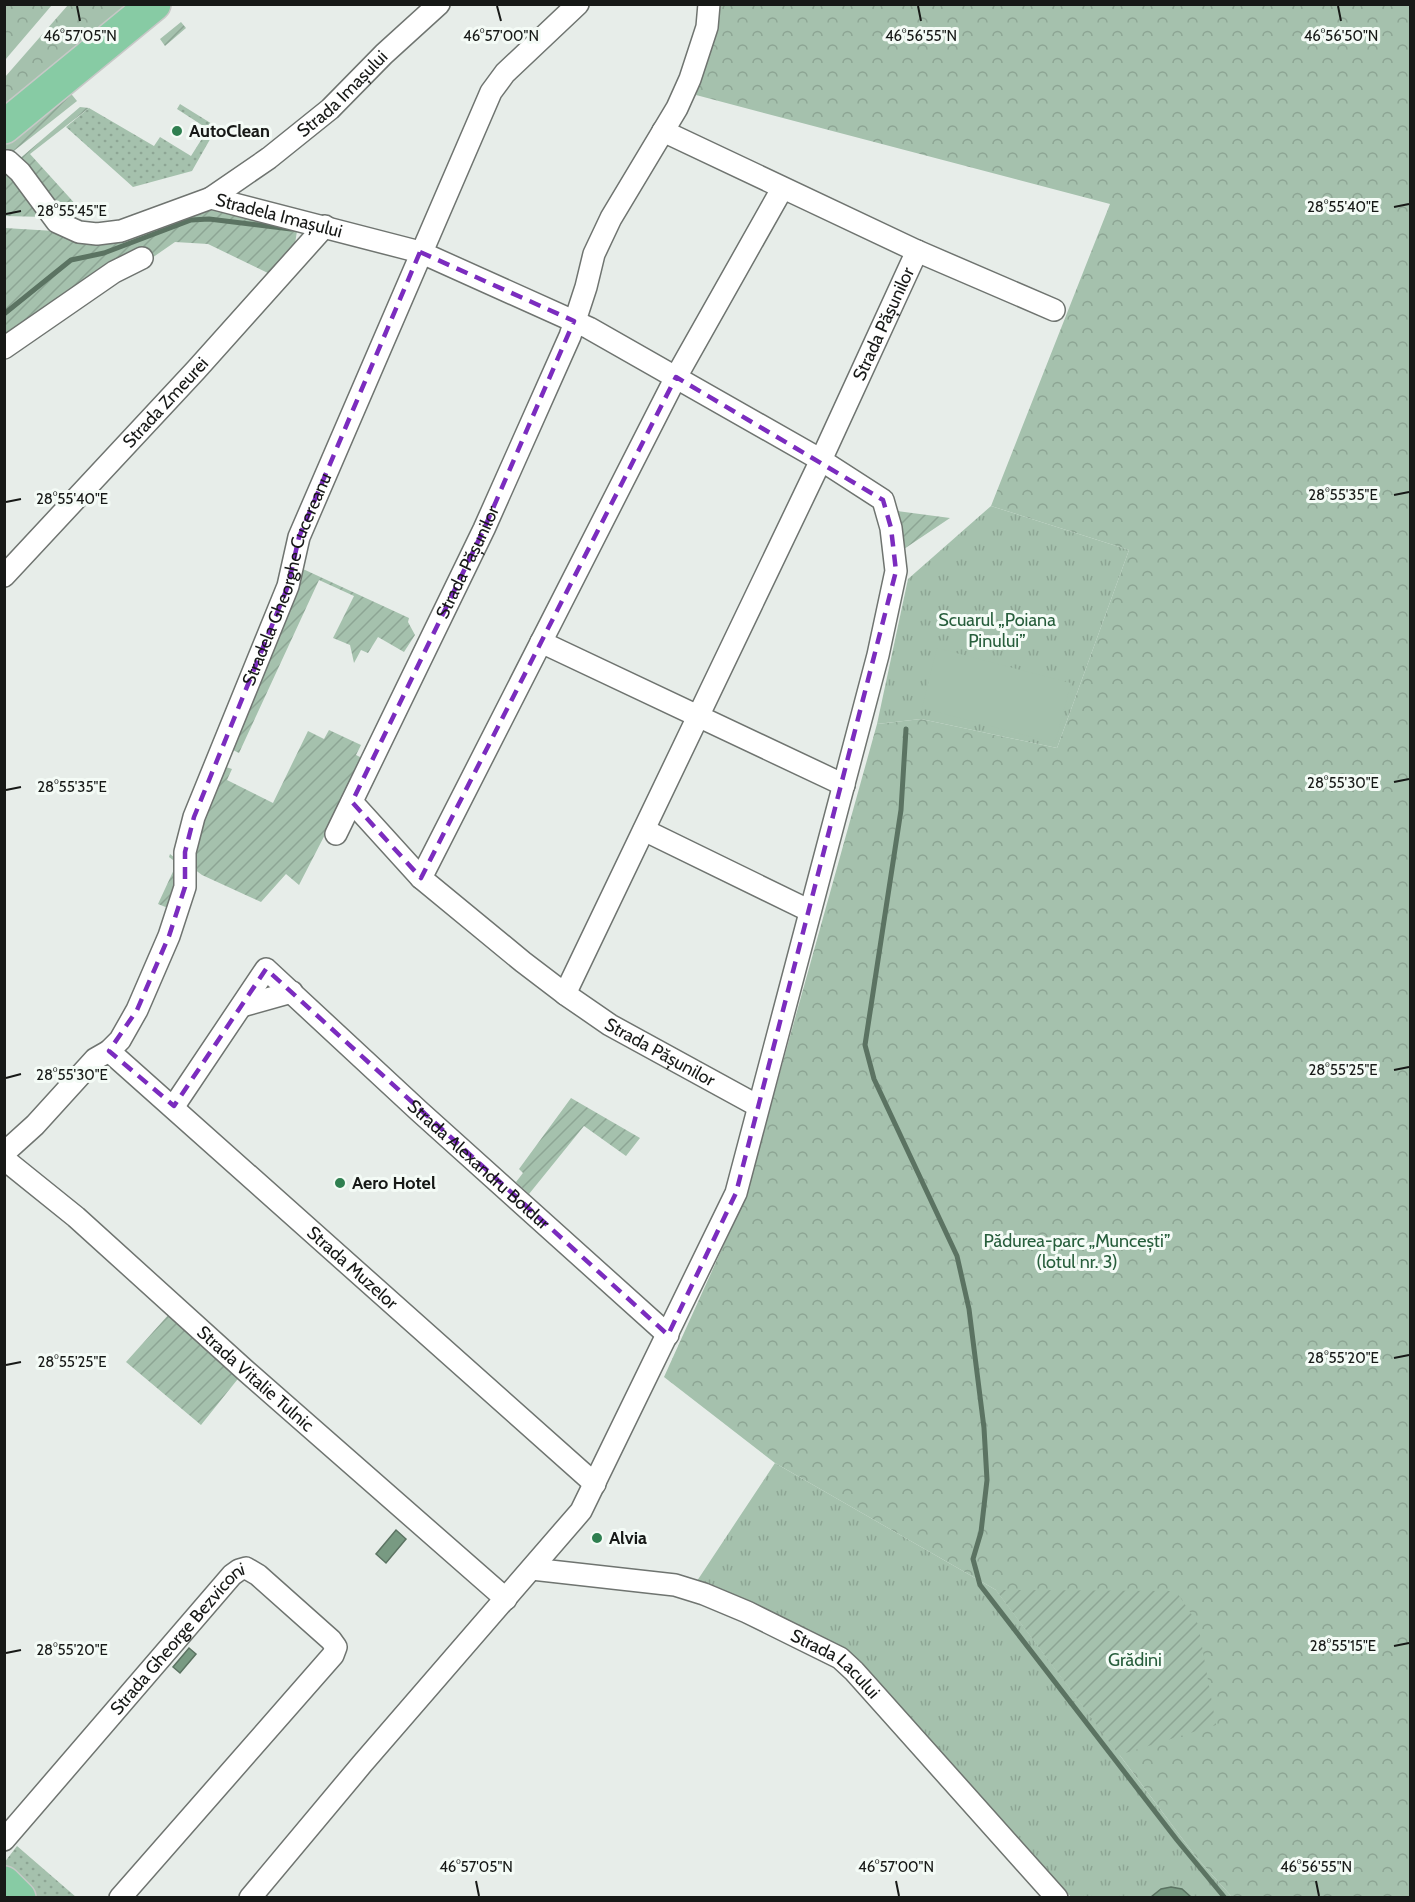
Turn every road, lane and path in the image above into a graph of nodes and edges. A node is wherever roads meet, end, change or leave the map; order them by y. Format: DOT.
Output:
graph roads {
  1 [pos="154,4"];
  2 [pos="439,4"];
  3 [pos="579,4"];
  4 [pos="709,4"];
  5 [pos="4,128"];
  6 [pos="663,131"];
  7 [pos="4,161"];
  8 [pos="782,189"];
  9 [pos="211,198"];
  10 [pos="325,226"];
  11 [pos="917,251"];
  12 [pos="420,252"];
  13 [pos="142,258"];
  14 [pos="1054,310"];
  15 [pos="574,321"];
  16 [pos="4,348"];
  17 [pos="676,377"];
  18 [pos="821,460"];
  19 [pos="4,576"];
  20 [pos="541,642"];
  21 [pos="699,717"];
  22 [pos="844,785"];
  23 [pos="352,802"];
  24 [pos="644,830"];
  25 [pos="336,834"];
  26 [pos="421,878"];
  27 [pos="810,911"];
  28 [pos="292,992"];
  29 [pos="565,994"];
  30 [pos="242,1006"];
  31 [pos="110,1051"];
  32 [pos="174,1106"];
  33 [pos="758,1106"];
  34 [pos="4,1153"];
  35 [pos="4,1159"];
  36 [pos="668,1335"];
  37 [pos="595,1484"];
  38 [pos="532,1569"];
  39 [pos="506,1599"];
  40 [pos="4,1840"];
  41 [pos="4,1883"];
  42 [pos="19,1898"];
  43 [pos="120,1898"];
  44 [pos="250,1898"];
  45 [pos="1057,1898"];
  1 -- 5 [label="main road"];
  2 -- 9 [label="street, Strada Imașului"];
  3 -- 12 [label="street, Stradela Gheorghe Cucereanu"];
  4 -- 6 [label="street, Strada Pășunilor"];
  6 -- 8 [label="street, Strada Pășunilor"];
  6 -- 15 [label="street, Strada Pășunilor"];
  7 -- 9 [label="street, Stradela Imașului"];
  8 -- 11 [label="street, Strada Pășunilor"];
  8 -- 17 [label="street"];
  9 -- 10 [label="street, Stradela Imașului"];
  10 -- 12 [label="street, Stradela Imașului"];
  10 -- 19 [label="street, Strada Zmeurei"];
  11 -- 14 [label="street, Strada Pășunilor"];
  11 -- 18 [label="street, Strada Pășunilor"];
  12 -- 15 [label="street, Stradela Imașului"];
  12 -- 31 [label="street, Stradela Gheorghe Cucereanu"];
  13 -- 16 [label="street"];
  15 -- 17 [label="street"];
  15 -- 23 [label="street, Strada Pășunilor"];
  17 -- 18 [label="street"];
  17 -- 20 [label="street"];
  18 -- 21 [label="street, Strada Pășunilor"];
  18 -- 22 [label="street"];
  20 -- 21 [label="street"];
  20 -- 26 [label="street"];
  21 -- 22 [label="street"];
  21 -- 24 [label="street, Strada Pășunilor"];
  22 -- 27 [label="street"];
  23 -- 25 [label="street, Strada Pășunilor"];
  23 -- 26 [label="street, Strada Pășunilor"];
  24 -- 27 [label="street"];
  24 -- 29 [label="street, Strada Pășunilor"];
  26 -- 29 [label="street, Strada Pășunilor"];
  27 -- 33 [label="street"];
  28 -- 30 [label="street"];
  28 -- 30 [label="street, Strada Alexandru Boldur"];
  28 -- 36 [label="street, Strada Alexandru Boldur"];
  29 -- 33 [label="street, Strada Pășunilor"];
  30 -- 32 [label="street, Strada Alexandru Boldur"];
  31 -- 32 [label="street, Strada Muzelor"];
  31 -- 34 [label="street, Stradela Gheorghe Cucereanu"];
  32 -- 37 [label="street, Strada Muzelor"];
  33 -- 36 [label="street"];
  35 -- 39 [label="street, Strada Vitalie Tulnic"];
  36 -- 37 [label="street"];
  37 -- 38 [label="street"];
  38 -- 39 [label="street"];
  38 -- 45 [label="street, Strada Lacului"];
  39 -- 44 [label="street"];
  40 -- 43 [label="street, Strada Gheorge Bezviconi"];
  41 -- 42 [label="main road"];
}
